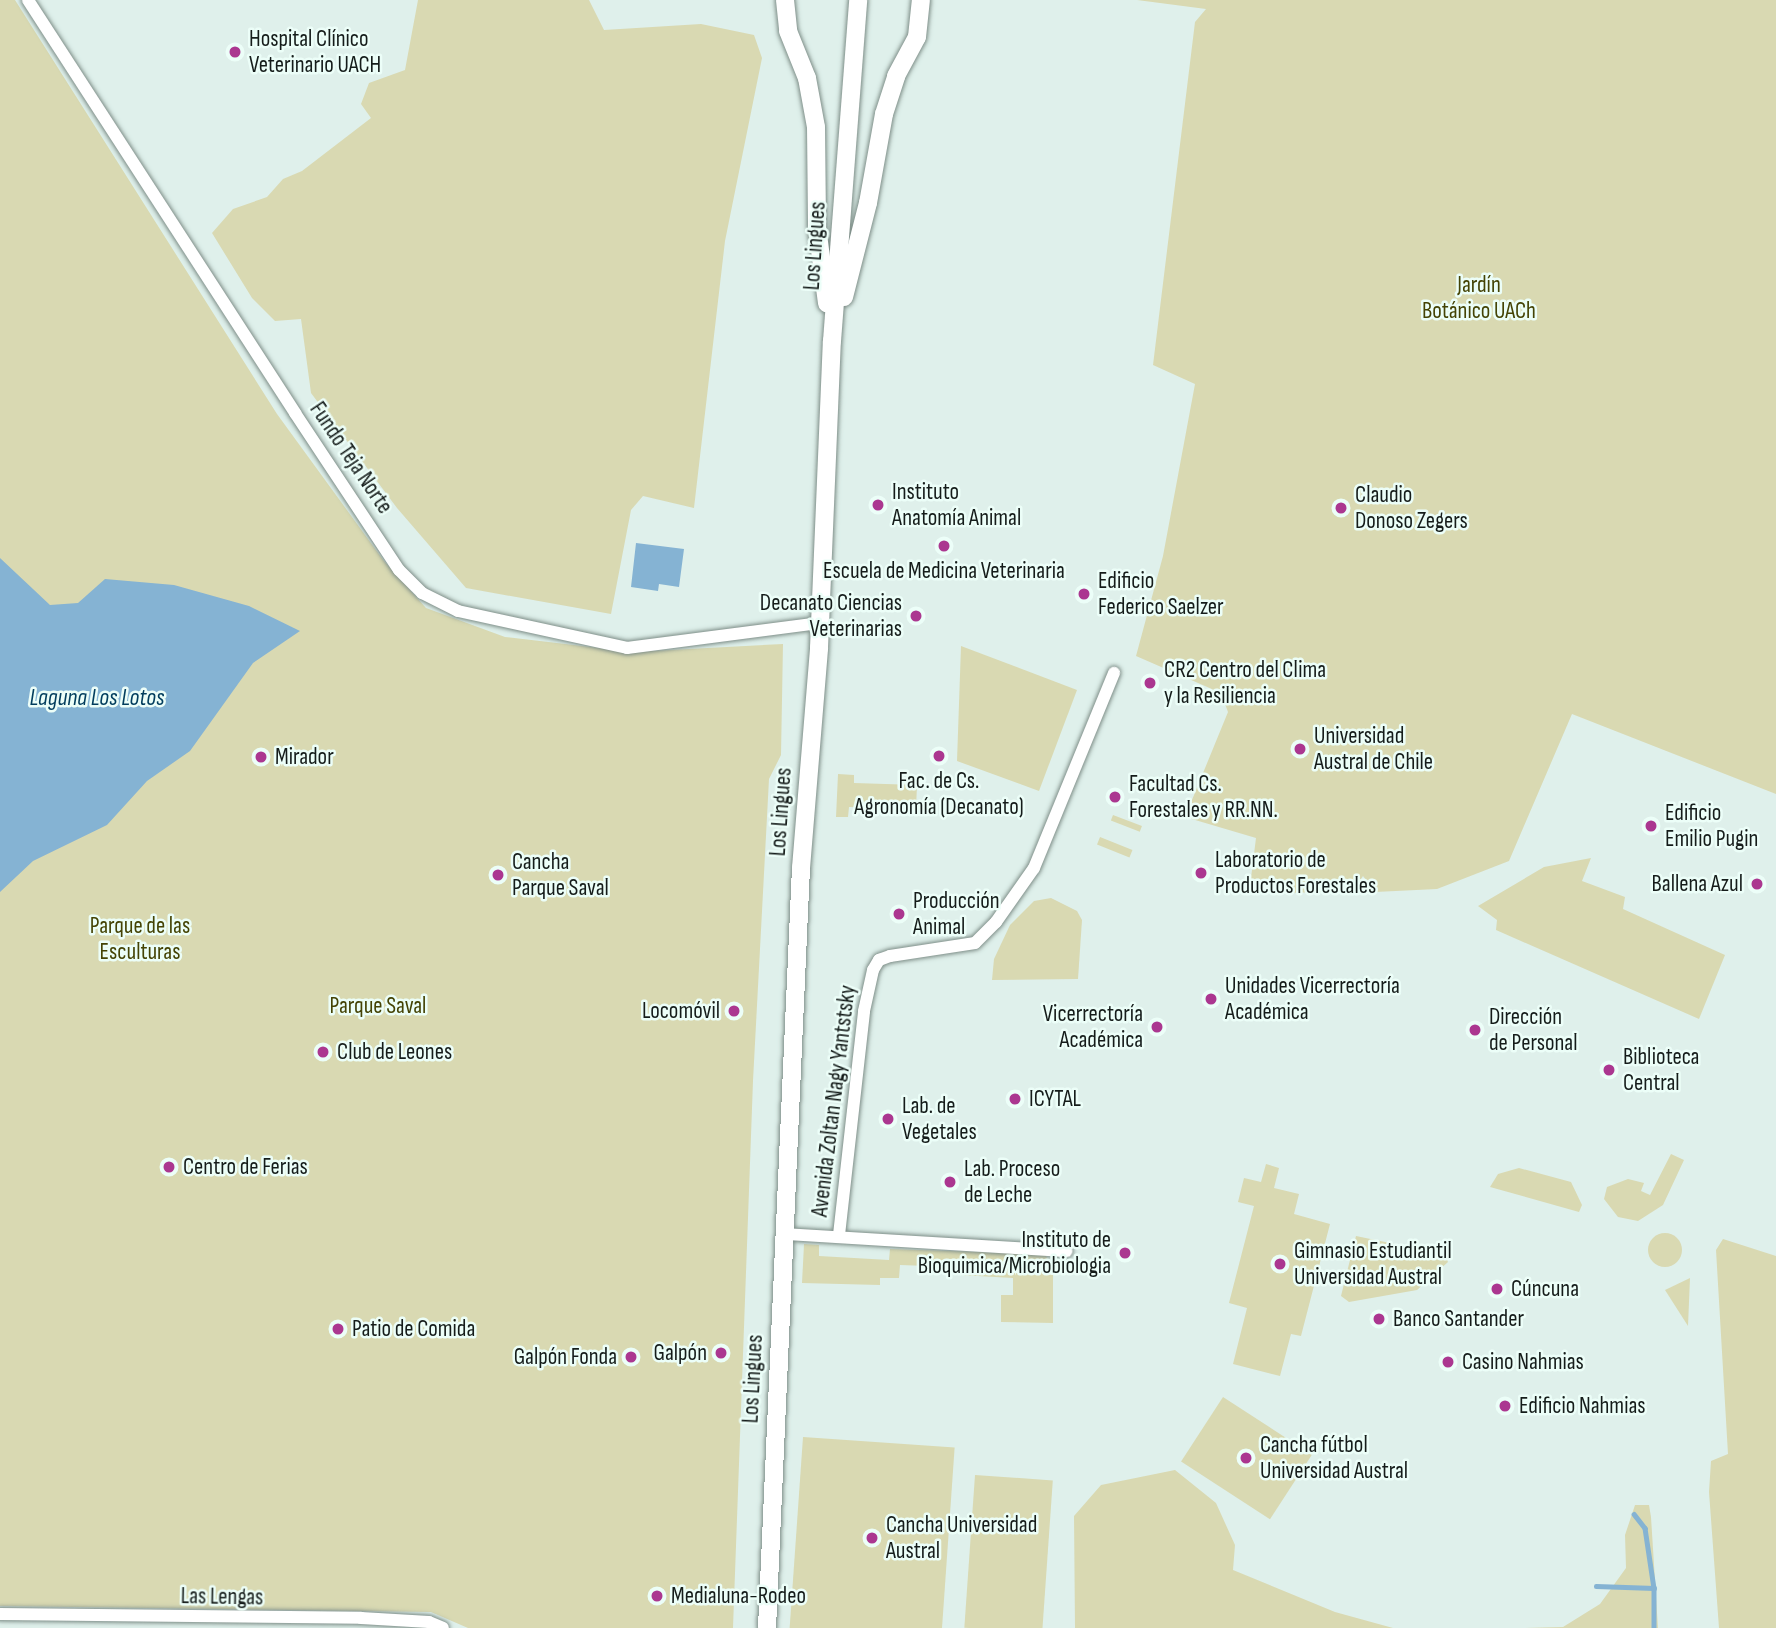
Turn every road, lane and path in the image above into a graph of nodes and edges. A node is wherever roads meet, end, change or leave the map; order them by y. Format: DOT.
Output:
graph roads {
  1 [pos="28,0"];
  2 [pos="785,0"];
  3 [pos="858,0"];
  4 [pos="921,0"];
  5 [pos="832,341"];
  6 [pos="820,623"];
  7 [pos="1114,673"];
  8 [pos="785,1234"];
  9 [pos="839,1235"];
  10 [pos="1066,1251"];
  11 [pos="9,1619"];
  12 [pos="158,1622"];
  13 [pos="186,1623"];
  14 [pos="335,1623"];
  15 [pos="443,1628"];
  16 [pos="767,1628"];
  1 -- 6 [label="street, Fundo Teja Norte"];
  2 -- 5 [label="main road"];
  3 -- 5 [label="main road, Los Lingues"];
  4 -- 5 [label="main road"];
  5 -- 6 [label="main road, Los Lingues"];
  6 -- 8 [label="main road, Los Lingues"];
  7 -- 9 [label="street, Avenida Zoltan Nagy Yantstsky"];
  8 -- 9 [label="street"];
  8 -- 16 [label="main road, Los Lingues"];
  9 -- 10 [label="street"];
  11 -- 12 [label="street, Las Lengas"];
  12 -- 13 [label="street, Las Lengas"];
  13 -- 14 [label="street, Las Lengas"];
  14 -- 15 [label="street, Las Lengas"];
}
